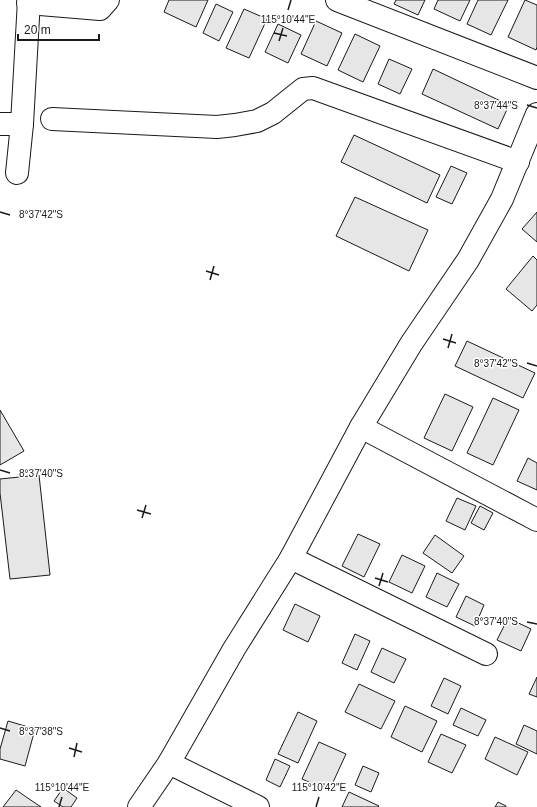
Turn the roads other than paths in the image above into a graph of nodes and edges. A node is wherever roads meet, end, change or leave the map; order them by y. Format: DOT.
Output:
graph roads {
  1 [pos="108,0"];
  2 [pos="337,0"];
  3 [pos="28,2"];
  4 [pos="537,78"];
  5 [pos="537,114"];
  6 [pos="52,119"];
  7 [pos="0,124"];
  8 [pos="22,124"];
  9 [pos="518,162"];
  10 [pos="17,172"];
  11 [pos="361,427"];
  12 [pos="537,520"];
  13 [pos="291,558"];
  14 [pos="486,654"];
  15 [pos="169,763"];
  16 [pos="139,807"];
  17 [pos="258,807"];
  1 -- 3 [label="street"];
  2 -- 4 [label="street"];
  3 -- 8 [label="street"];
  5 -- 9 [label="street"];
  6 -- 9 [label="street"];
  7 -- 8 [label="street"];
  8 -- 10 [label="street"];
  9 -- 11 [label="street"];
  11 -- 12 [label="street"];
  11 -- 13 [label="street"];
  13 -- 14 [label="street"];
  13 -- 15 [label="street"];
  15 -- 16 [label="street"];
  15 -- 17 [label="street"];
}
